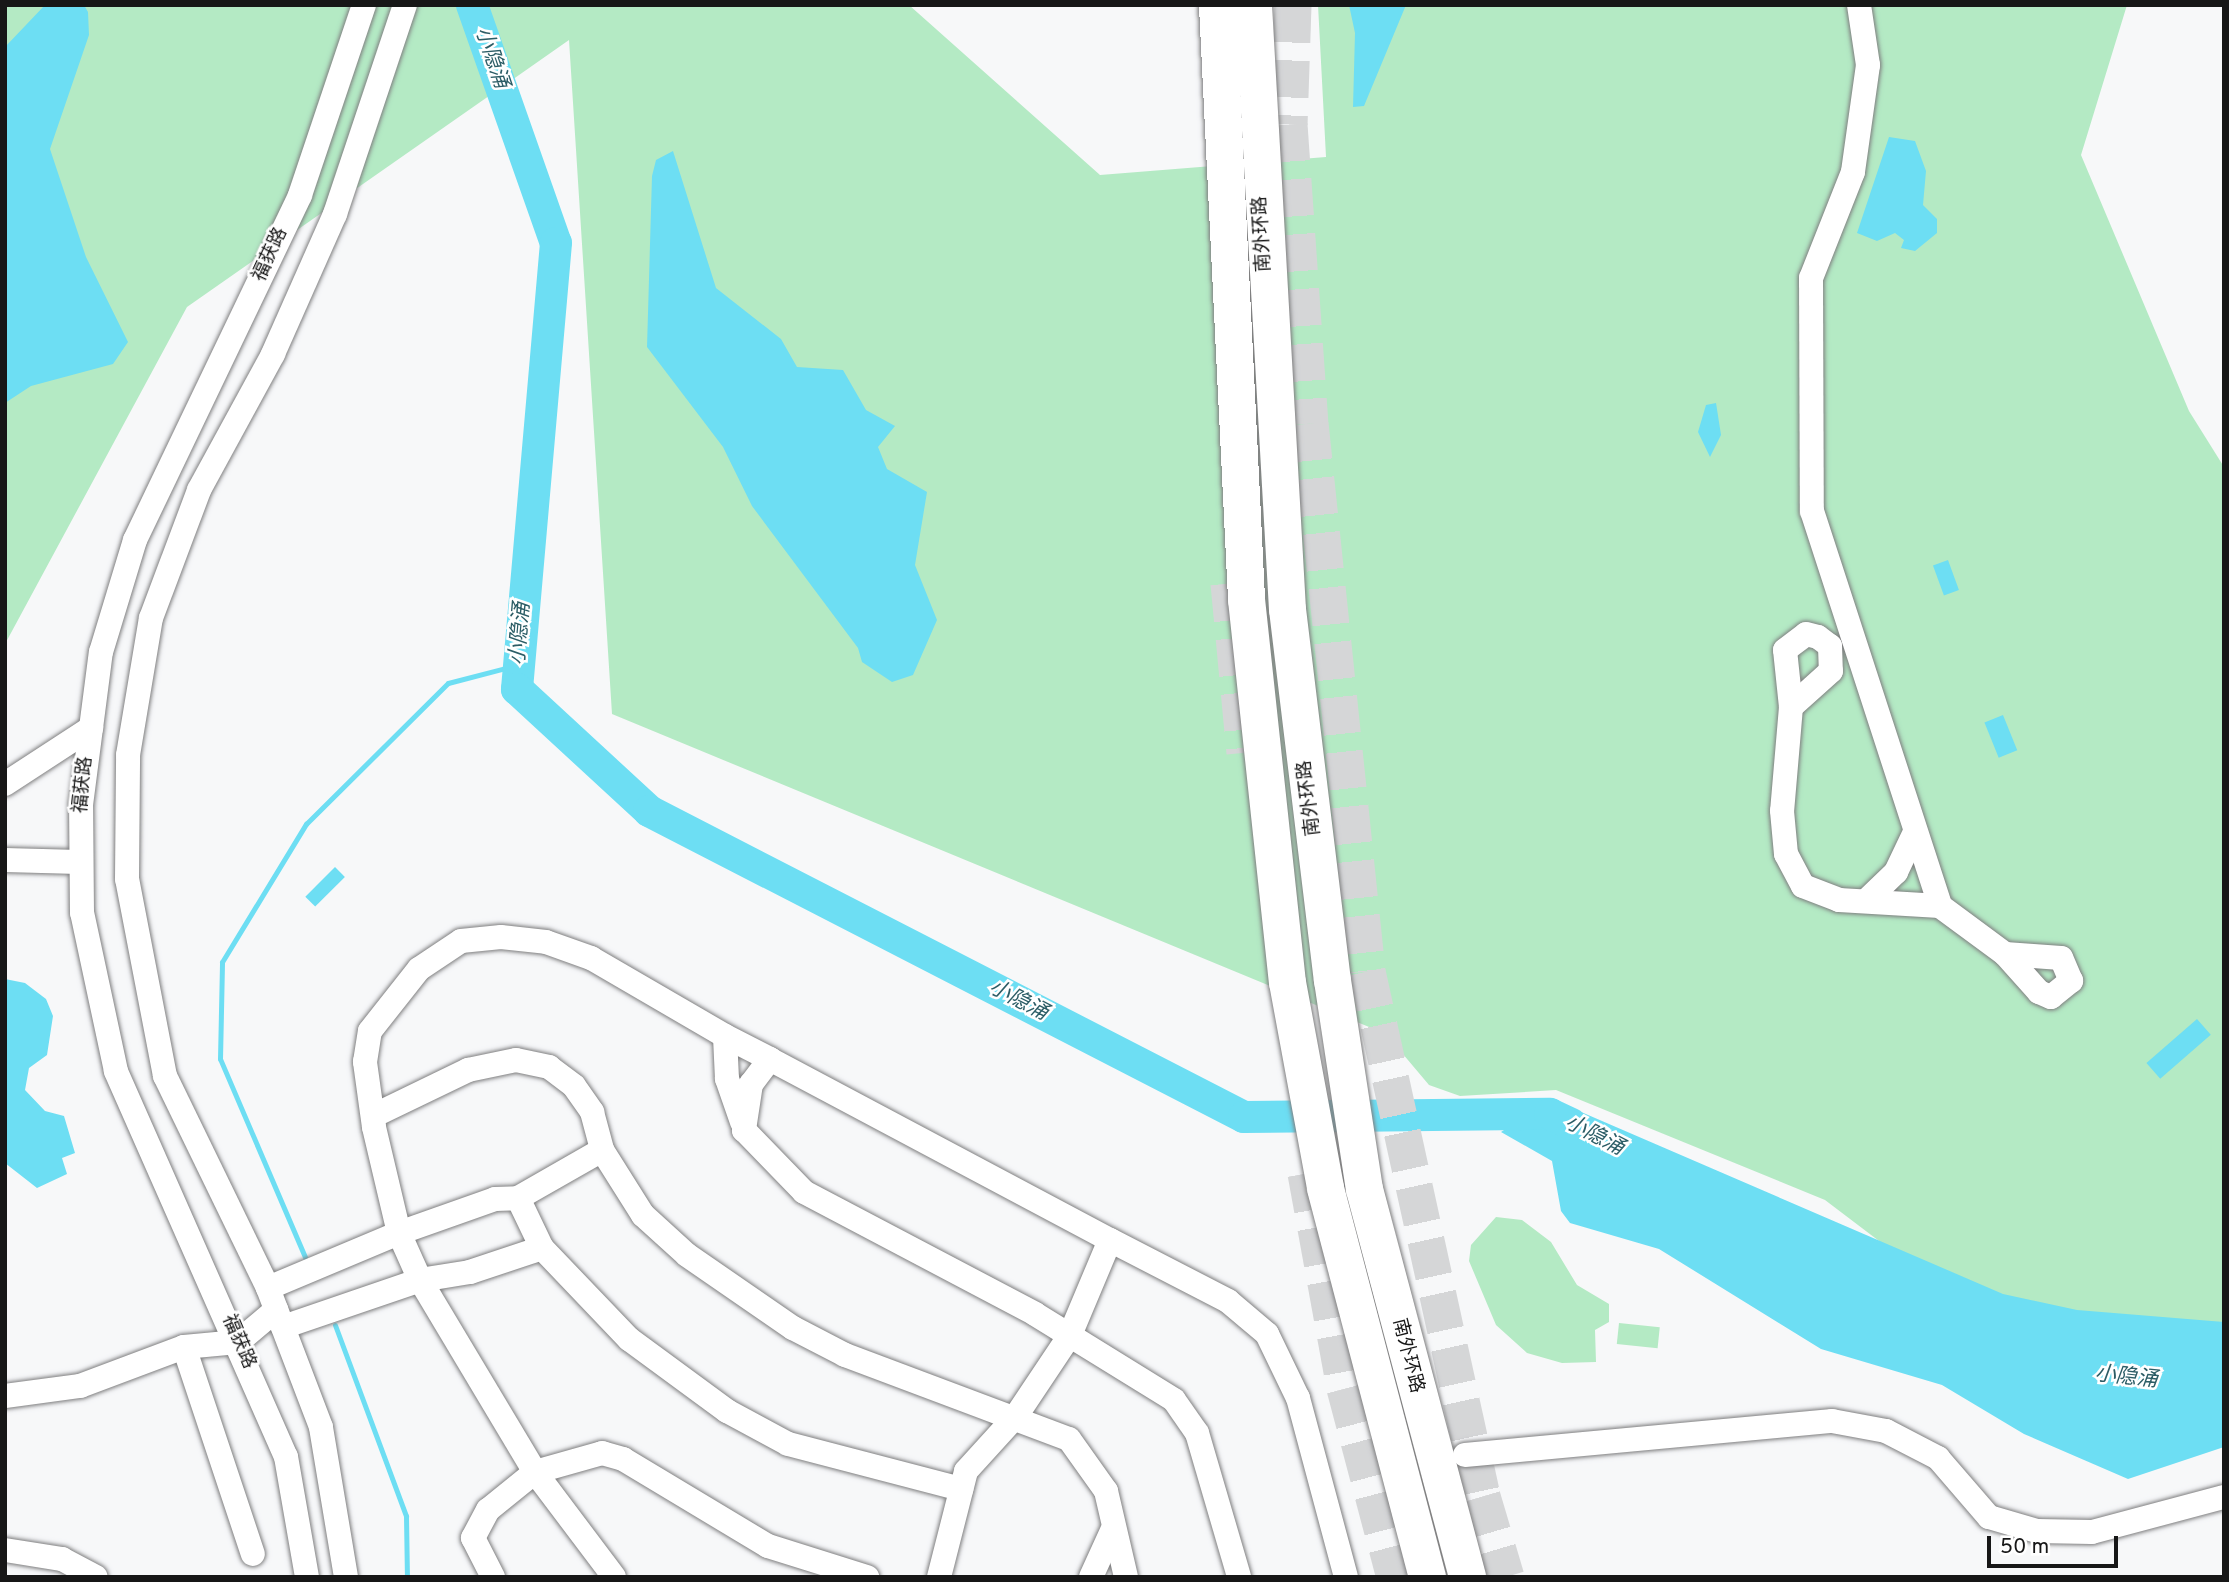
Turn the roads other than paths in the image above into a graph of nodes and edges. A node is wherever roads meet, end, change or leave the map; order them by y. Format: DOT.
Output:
graph roads {
  1 [pos="364,5"];
  2 [pos="405,5"];
  3 [pos="1201,5"];
  4 [pos="1217,5"];
  5 [pos="1253,5"];
  6 [pos="1267,5"];
  7 [pos="1859,5"];
  8 [pos="1220,79"];
  9 [pos="1256,82"];
  10 [pos="1791,709"];
  11 [pos="91,728"];
  12 [pos="5,784"];
  13 [pos="1914,834"];
  14 [pos="5,860"];
  15 [pos="79,862"];
  16 [pos="1866,901"];
  17 [pos="1940,906"];
  18 [pos="2005,954"];
  19 [pos="725,1036"];
  20 [pos="769,1059"];
  21 [pos="373,1116"];
  22 [pos="744,1130"];
  23 [pos="602,1150"];
  24 [pos="518,1198"];
  25 [pos="399,1233"];
  26 [pos="1110,1240"];
  27 [pos="542,1248"];
  28 [pos="420,1280"];
  29 [pos="276,1308"];
  30 [pos="1070,1335"];
  31 [pos="238,1342"];
  32 [pos="184,1347"];
  33 [pos="5,1396"];
  34 [pos="1016,1416"];
  35 [pos="1465,1455"];
  36 [pos="535,1472"];
  37 [pos="961,1489"];
  38 [pos="2224,1497"];
  39 [pos="1112,1531"];
  40 [pos="5,1550"];
  41 [pos="253,1554"];
  42 [pos="96,1577"];
  43 [pos="307,1577"];
  44 [pos="346,1577"];
  45 [pos="493,1577"];
  46 [pos="614,1577"];
  47 [pos="867,1577"];
  48 [pos="938,1577"];
  49 [pos="1091,1577"];
  50 [pos="1126,1577"];
  51 [pos="1239,1577"];
  52 [pos="1346,1577"];
  53 [pos="1427,1577"];
  54 [pos="1467,1577"];
  1 -- 11 [label="street, 福获路"];
  2 -- 29 [label="street"];
  3 -- 8 [label="highway"];
  4 -- 8 [label="highway, 南外环路"];
  5 -- 9 [label="highway, 南外环路"];
  6 -- 9 [label="highway"];
  7 -- 13 [label="street"];
  8 -- 53 [label="highway, 南外环路"];
  9 -- 54 [label="highway, 南外环路"];
  10 -- 16 [label="street"];
  11 -- 12 [label="street"];
  11 -- 15 [label="street, 福获路"];
  13 -- 16 [label="street"];
  13 -- 17 [label="street"];
  14 -- 15 [label="street"];
  15 -- 31 [label="street, 福获路"];
  16 -- 17 [label="street"];
  17 -- 18 [label="street"];
  19 -- 20 [label="street"];
  19 -- 21 [label="street"];
  19 -- 22 [label="street"];
  20 -- 22 [label="street"];
  20 -- 26 [label="street"];
  21 -- 23 [label="street"];
  21 -- 25 [label="street"];
  22 -- 30 [label="street"];
  23 -- 24 [label="street"];
  23 -- 34 [label="street"];
  24 -- 25 [label="street"];
  24 -- 27 [label="street"];
  25 -- 28 [label="street"];
  25 -- 29 [label="street"];
  26 -- 30 [label="street"];
  26 -- 52 [label="street"];
  27 -- 28 [label="street"];
  27 -- 37 [label="street"];
  28 -- 29 [label="street"];
  28 -- 36 [label="street"];
  29 -- 31 [label="street"];
  29 -- 44 [label="street"];
  30 -- 34 [label="street"];
  30 -- 51 [label="street"];
  31 -- 32 [label="street"];
  31 -- 43 [label="street, 福获路"];
  32 -- 33 [label="street"];
  32 -- 41 [label="street"];
  34 -- 37 [label="street"];
  34 -- 39 [label="street"];
  35 -- 38 [label="street"];
  36 -- 45 [label="street"];
  36 -- 46 [label="street"];
  36 -- 47 [label="street"];
  37 -- 48 [label="street"];
  39 -- 49 [label="street"];
  39 -- 50 [label="street"];
  40 -- 42 [label="street"];
}
